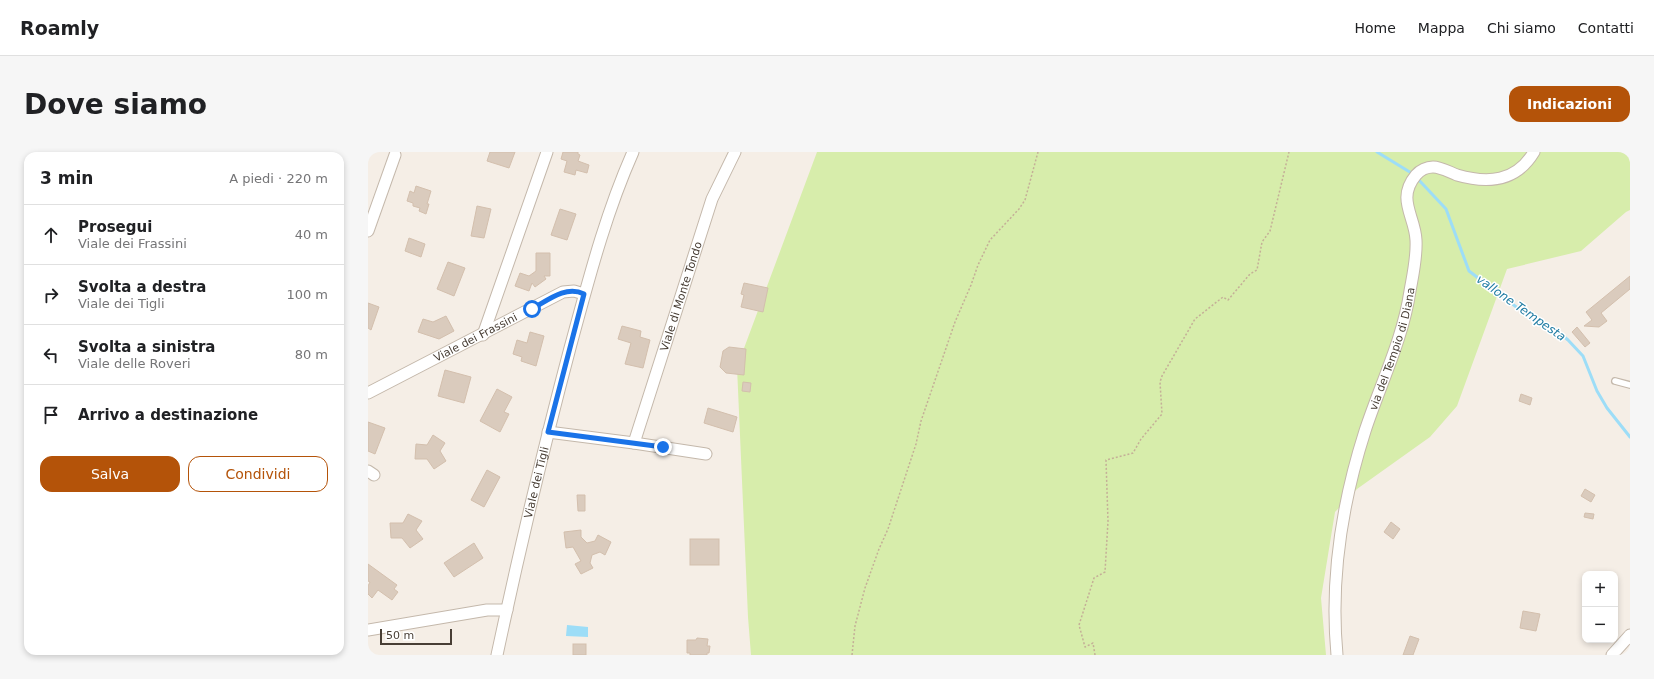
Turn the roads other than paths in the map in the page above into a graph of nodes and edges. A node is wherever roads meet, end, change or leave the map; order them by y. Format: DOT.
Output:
graph roads {
  1 [pos="547,152"];
  2 [pos="633,152"];
  3 [pos="734,152"];
  4 [pos="1534,152"];
  5 [pos="395,155"];
  6 [pos="368,231"];
  7 [pos="584,294"];
  8 [pos="483,335"];
  9 [pos="1615,381"];
  10 [pos="1630,385"];
  11 [pos="368,394"];
  12 [pos="548,432"];
  13 [pos="634,443"];
  14 [pos="706,454"];
  15 [pos="507,610"];
  16 [pos="368,630"];
  17 [pos="1630,636"];
  18 [pos="497,655"];
  19 [pos="1337,655"];
  20 [pos="1612,655"];
  1 -- 8 [label="street"];
  2 -- 7 [label="street, Viale dei Tigli"];
  3 -- 13 [label="street, Viale di Monte Tondo"];
  4 -- 19 [label="street, via del Tempio di Diana"];
  5 -- 6 [label="street"];
  7 -- 8 [label="street, Viale dei Frassini"];
  7 -- 12 [label="street, Viale dei Tigli"];
  8 -- 11 [label="street, Viale dei Frassini"];
  9 -- 10 [label="lane"];
  12 -- 13 [label="street"];
  12 -- 15 [label="street, Viale dei Tigli"];
  13 -- 14 [label="street"];
  15 -- 16 [label="street"];
  15 -- 18 [label="street, Viale dei Tigli"];
  17 -- 20 [label="street"];
}
